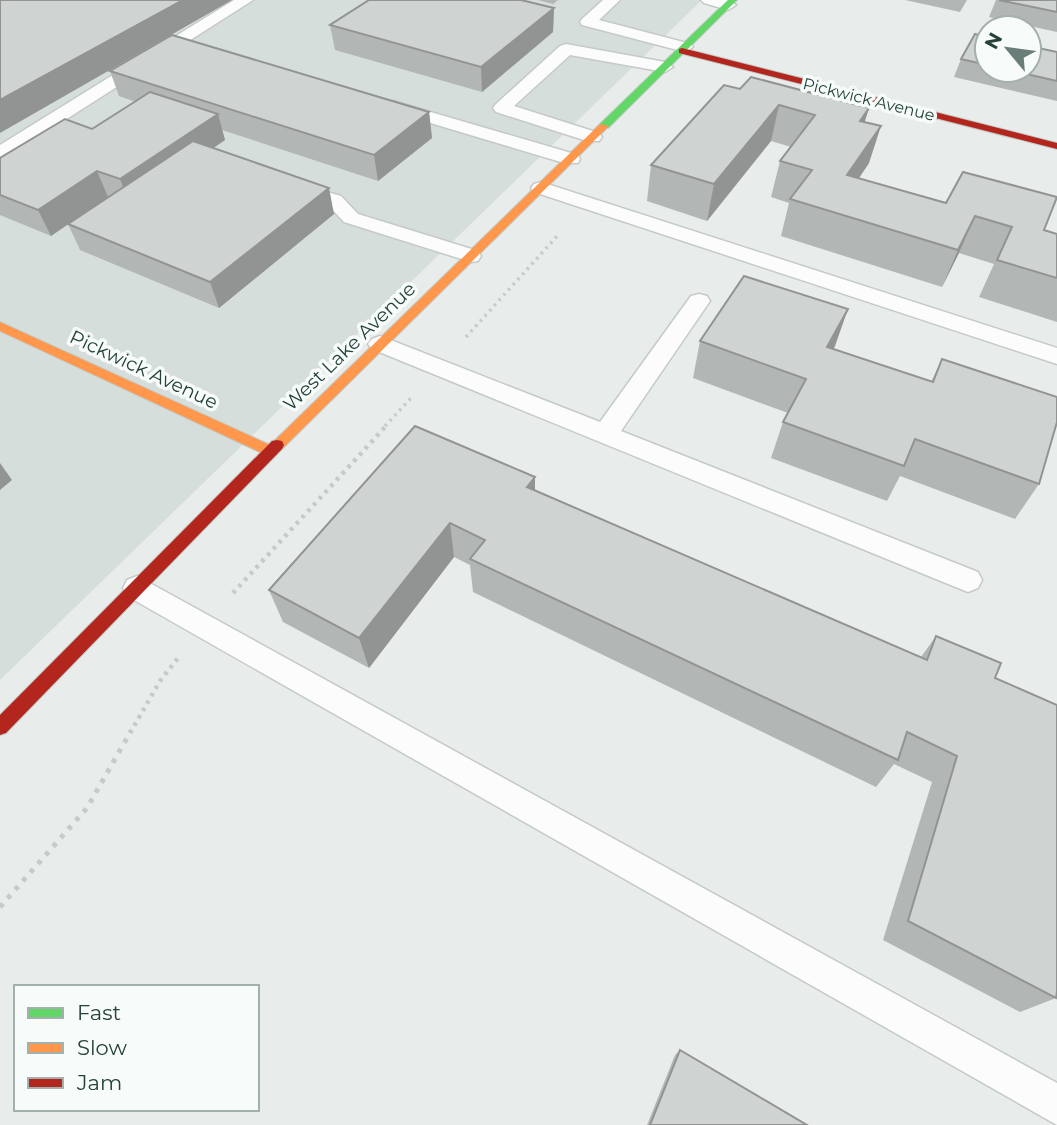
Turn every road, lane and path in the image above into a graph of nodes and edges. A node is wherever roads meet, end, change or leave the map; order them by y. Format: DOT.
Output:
graph roads {
  1 [pos="245,0"];
  2 [pos="612,0"];
  3 [pos="709,0"];
  4 [pos="730,2"];
  5 [pos="684,49"];
  6 [pos="665,67"];
  7 [pos="380,102"];
  8 [pos="593,137"];
  9 [pos="1057,146"];
  10 [pos="0,153"];
  11 [pos="572,159"];
  12 [pos="272,181"];
  13 [pos="541,188"];
  14 [pos="588,203"];
  15 [pos="471,256"];
  16 [pos="699,302"];
  17 [pos="0,327"];
  18 [pos="380,344"];
  19 [pos="1057,356"];
  20 [pos="438,368"];
  21 [pos="605,434"];
  22 [pos="271,451"];
  23 [pos="968,580"];
  24 [pos="136,588"];
  25 [pos="203,626"];
  26 [pos="0,727"];
  27 [pos="0,907"];
  28 [pos="1057,1105"];
  1 -- 10 [label="lane"];
  2 -- 5 [label="lane"];
  3 -- 4 [label="lane"];
  4 -- 5 [label="street, West Lake Avenue"];
  5 -- 6 [label="street, West Lake Avenue"];
  5 -- 9 [label="street, Pickwick Avenue"];
  6 -- 8 [label="street, West Lake Avenue"];
  6 -- 8 [label="lane"];
  7 -- 11 [label="lane"];
  8 -- 11 [label="street, West Lake Avenue"];
  11 -- 13 [label="street, West Lake Avenue"];
  12 -- 15 [label="lane"];
  13 -- 14 [label="lane"];
  13 -- 15 [label="street, West Lake Avenue"];
  14 -- 19 [label="lane"];
  14 -- 20 [label="path"];
  15 -- 18 [label="street, West Lake Avenue"];
  16 -- 21 [label="lane"];
  17 -- 22 [label="street, Pickwick Avenue"];
  18 -- 20 [label="lane"];
  18 -- 22 [label="street, West Lake Avenue"];
  20 -- 21 [label="lane"];
  20 -- 25 [label="path"];
  21 -- 23 [label="lane"];
  22 -- 24 [label="street, West Lake Avenue"];
  24 -- 25 [label="lane"];
  24 -- 26 [label="street, West Lake Avenue"];
  25 -- 27 [label="path"];
  25 -- 28 [label="lane"];
}
